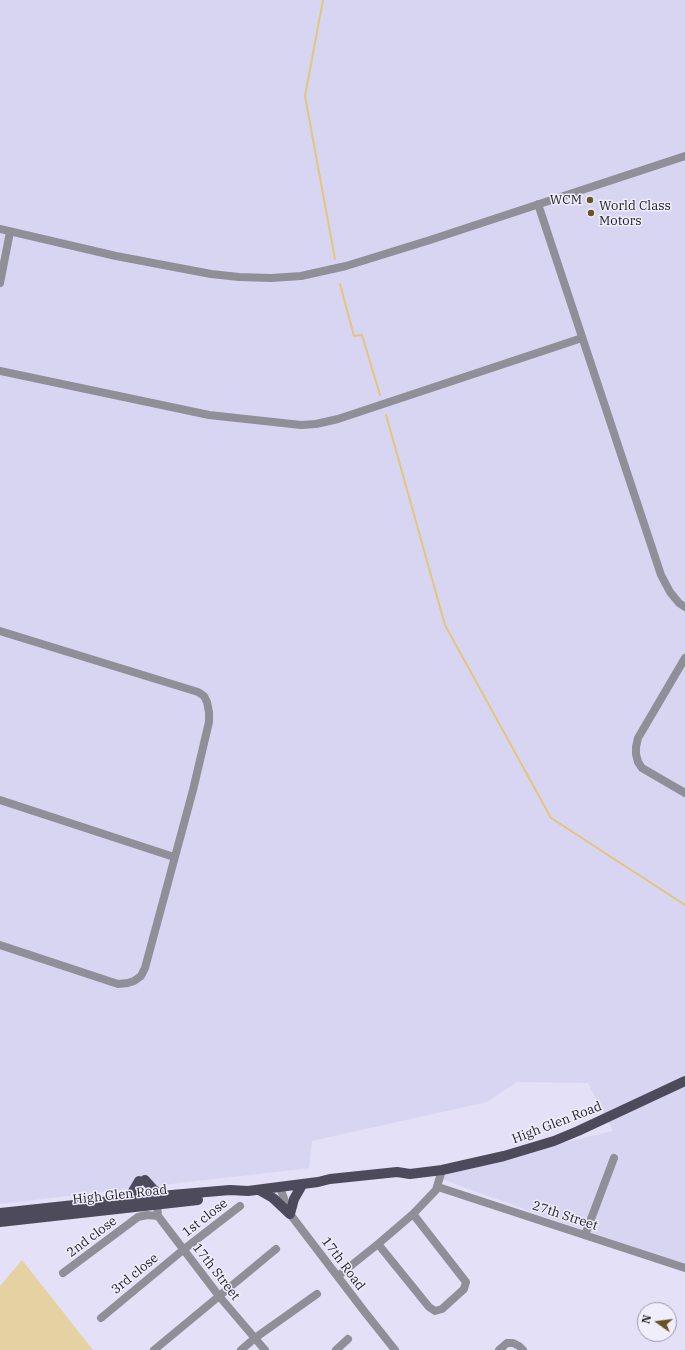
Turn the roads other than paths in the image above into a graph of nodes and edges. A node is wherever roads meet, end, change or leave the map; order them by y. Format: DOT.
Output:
graph roads {
  1 [pos="685,156"];
  2 [pos="538,204"];
  3 [pos="0,229"];
  4 [pos="10,232"];
  5 [pos="0,283"];
  6 [pos="582,338"];
  7 [pos="0,371"];
  8 [pos="685,608"];
  9 [pos="0,631"];
  10 [pos="685,658"];
  11 [pos="685,793"];
  12 [pos="0,800"];
  13 [pos="174,857"];
  14 [pos="0,945"];
  15 [pos="685,1081"];
  16 [pos="614,1158"];
  17 [pos="442,1170"];
  18 [pos="302,1185"];
  19 [pos="438,1187"];
  20 [pos="280,1188"];
  21 [pos="259,1190"];
  22 [pos="124,1199"];
  23 [pos="160,1200"];
  24 [pos="240,1206"];
  25 [pos="0,1213"];
  26 [pos="290,1214"];
  27 [pos="414,1214"];
  28 [pos="158,1216"];
  29 [pos="0,1222"];
  30 [pos="585,1235"];
  31 [pos="378,1244"];
  32 [pos="276,1249"];
  33 [pos="184,1250"];
  34 [pos="685,1268"];
  35 [pos="63,1273"];
  36 [pos="338,1276"];
  37 [pos="317,1294"];
  38 [pos="219,1296"];
  39 [pos="101,1318"];
  40 [pos="255,1338"];
  41 [pos="348,1339"];
  42 [pos="154,1350"];
  43 [pos="241,1350"];
  44 [pos="265,1350"];
  45 [pos="336,1350"];
  46 [pos="395,1350"];
  47 [pos="499,1350"];
  48 [pos="523,1350"];
  1 -- 2 [label="street"];
  2 -- 4 [label="street"];
  2 -- 6 [label="street"];
  3 -- 4 [label="street"];
  4 -- 5 [label="street"];
  6 -- 7 [label="street"];
  6 -- 8 [label="street"];
  9 -- 13 [label="street"];
  10 -- 11 [label="street"];
  12 -- 13 [label="street"];
  13 -- 14 [label="street"];
  15 -- 17 [label="main road, High Glen Road"];
  16 -- 30 [label="street"];
  17 -- 18 [label="main road, High Glen Road"];
  17 -- 19 [label="street"];
  18 -- 20 [label="main road, High Glen Road"];
  18 -- 26 [label="main road"];
  19 -- 27 [label="street"];
  19 -- 30 [label="street, 27th Street"];
  20 -- 21 [label="main road, High Glen Road"];
  20 -- 26 [label="street, 17th Road"];
  21 -- 23 [label="main road, High Glen Road"];
  21 -- 26 [label="main road"];
  22 -- 23 [label="main road, High Glen Road"];
  22 -- 23 [label="main road"];
  22 -- 25 [label="main road, High Glen Road"];
  23 -- 28 [label="street"];
  23 -- 29 [label="main road, High Glen Road"];
  24 -- 33 [label="street, 1st close"];
  26 -- 36 [label="street, 17th Road"];
  27 -- 31 [label="street"];
  27 -- 31 [label="street"];
  28 -- 33 [label="street, 17th Street"];
  28 -- 35 [label="street, 2nd close"];
  30 -- 34 [label="street, 27th Street"];
  31 -- 36 [label="street"];
  32 -- 38 [label="street"];
  33 -- 38 [label="street, 17th Street"];
  33 -- 39 [label="street, 3rd close"];
  36 -- 46 [label="street, 17th Road"];
  37 -- 40 [label="street"];
  38 -- 40 [label="street, 17th Street"];
  38 -- 42 [label="street"];
  40 -- 43 [label="street"];
  40 -- 44 [label="street, 17th Street"];
  41 -- 45 [label="street"];
  47 -- 48 [label="street"];
}
